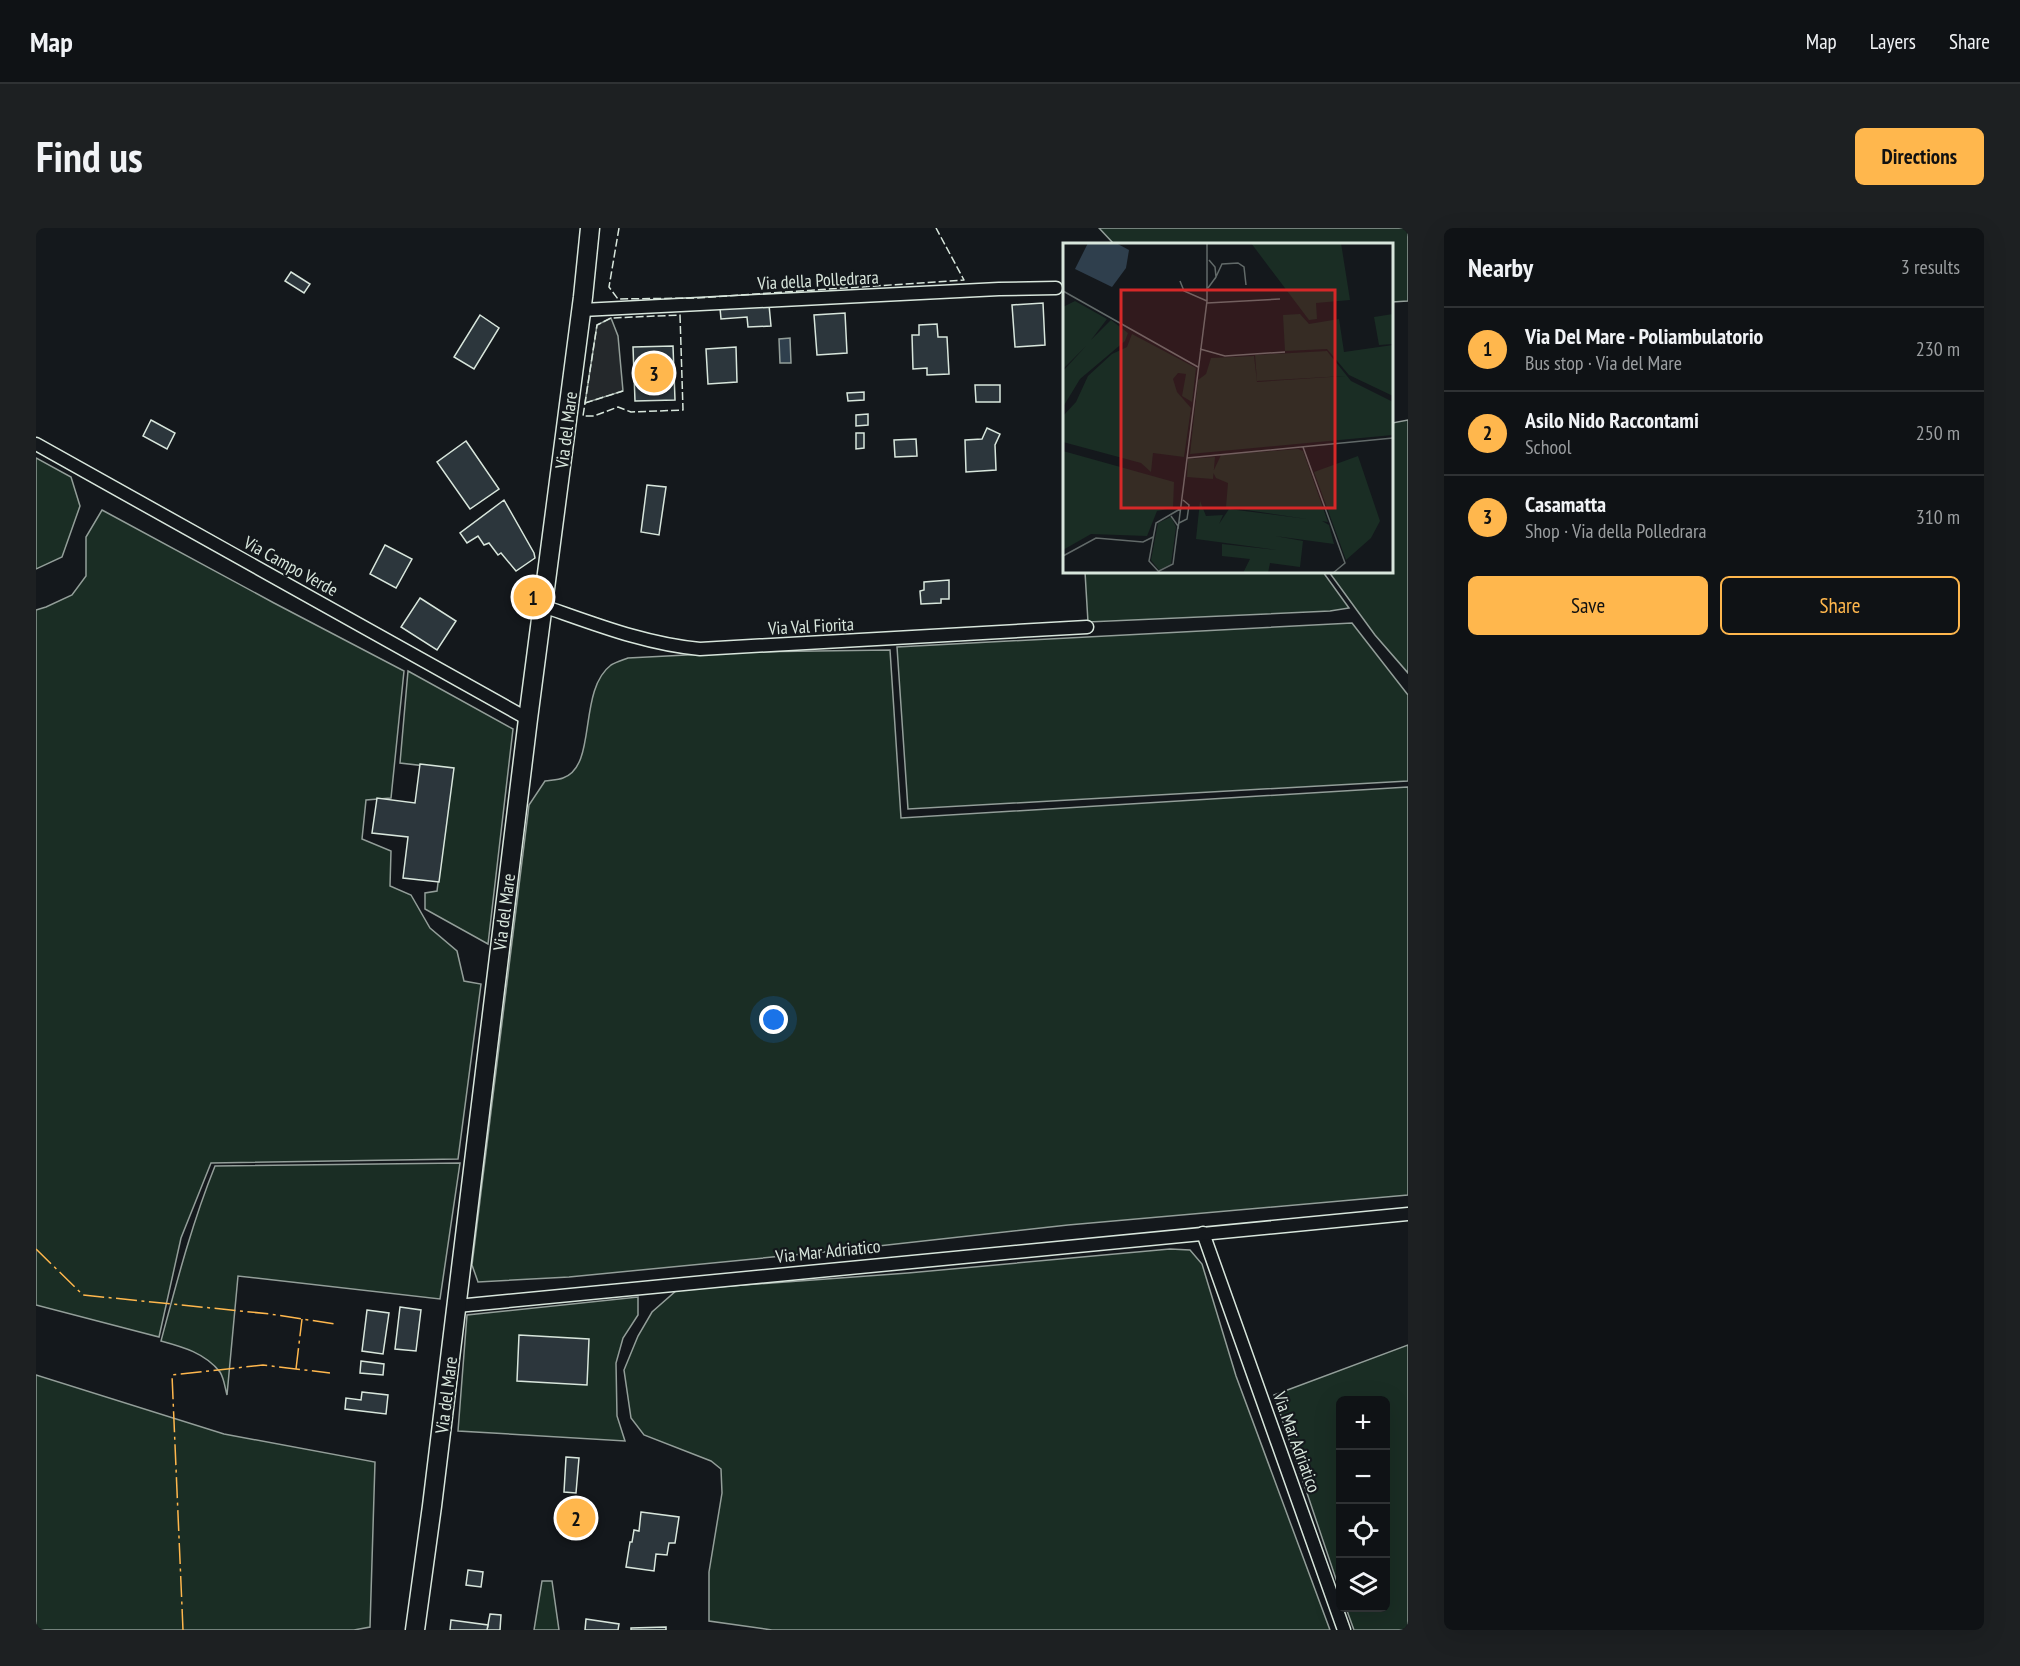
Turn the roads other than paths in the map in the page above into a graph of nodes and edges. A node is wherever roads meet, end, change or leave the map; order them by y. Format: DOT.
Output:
graph roads {
  1 [pos="590,228"];
  2 [pos="1056,288"];
  3 [pos="582,310"];
  4 [pos="36,444"];
  5 [pos="543,606"];
  6 [pos="1087,627"];
  7 [pos="528,719"];
  8 [pos="1408,1214"];
  9 [pos="1203,1233"];
  10 [pos="456,1306"];
  11 [pos="419,1597"];
  12 [pos="410,1630"];
  13 [pos="415,1630"];
  14 [pos="1344,1630"];
  1 -- 3 [label="main road, Via del Mare"];
  2 -- 3 [label="street, Via della Polledrara"];
  3 -- 5 [label="main road, Via del Mare"];
  4 -- 7 [label="street, Via Campo Verde"];
  5 -- 6 [label="street, Via Val Fiorita"];
  5 -- 7 [label="main road, Via del Mare"];
  7 -- 10 [label="main road, Via del Mare"];
  8 -- 9 [label="street, Via Mar Adriatico"];
  9 -- 10 [label="street, Via Mar Adriatico"];
  9 -- 14 [label="street, Via Mar Adriatico"];
  10 -- 11 [label="main road, Via del Mare"];
  11 -- 12 [label="main road, Via del Mare"];
  11 -- 13 [label="main road, Via del Mare"];
}
